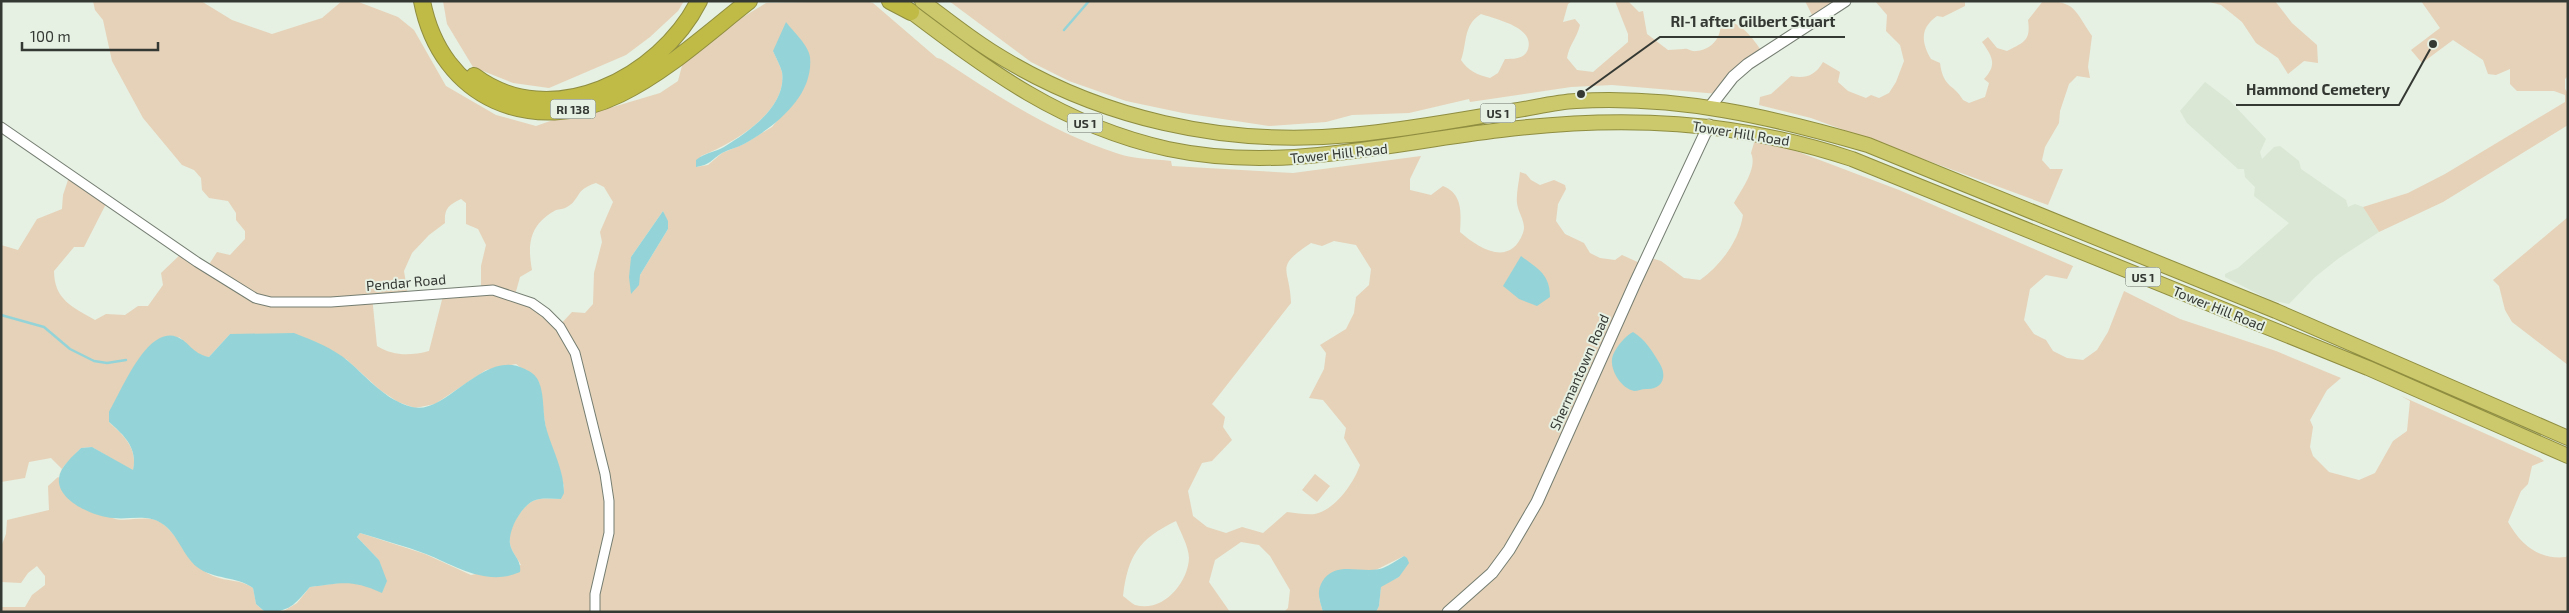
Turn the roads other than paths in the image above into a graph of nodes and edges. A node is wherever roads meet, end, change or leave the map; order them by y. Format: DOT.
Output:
graph roads {
  1 [pos="422,1"];
  2 [pos="432,1"];
  3 [pos="699,1"];
  4 [pos="749,1"];
  5 [pos="890,1"];
  6 [pos="896,1"];
  7 [pos="1845,1"];
  8 [pos="916,7"];
  9 [pos="1709,108"];
  10 [pos="1,126"];
  11 [pos="1709,126"];
  12 [pos="2162,285"];
  13 [pos="2447,385"];
  14 [pos="2568,438"];
  15 [pos="2568,456"];
  16 [pos="595,612"];
  17 [pos="1448,612"];
  1 -- 4 [label="highway, RI 138"];
  2 -- 3 [label="highway"];
  5 -- 8 [label="highway"];
  6 -- 8 [label="highway, Tower Hill Road / US 1"];
  7 -- 9 [label="street"];
  8 -- 9 [label="highway, Tower Hill Road / US 1"];
  8 -- 11 [label="highway, Tower Hill Road / US 1"];
  9 -- 13 [label="highway, Tower Hill Road / US 1"];
  10 -- 16 [label="street, Pendar Road"];
  11 -- 12 [label="highway, Tower Hill Road / US 1"];
  11 -- 17 [label="street, Shermantown Road"];
  12 -- 13 [label="highway"];
  12 -- 15 [label="highway, Tower Hill Road / US 1"];
  13 -- 14 [label="highway, Tower Hill Road / US 1"];
}
